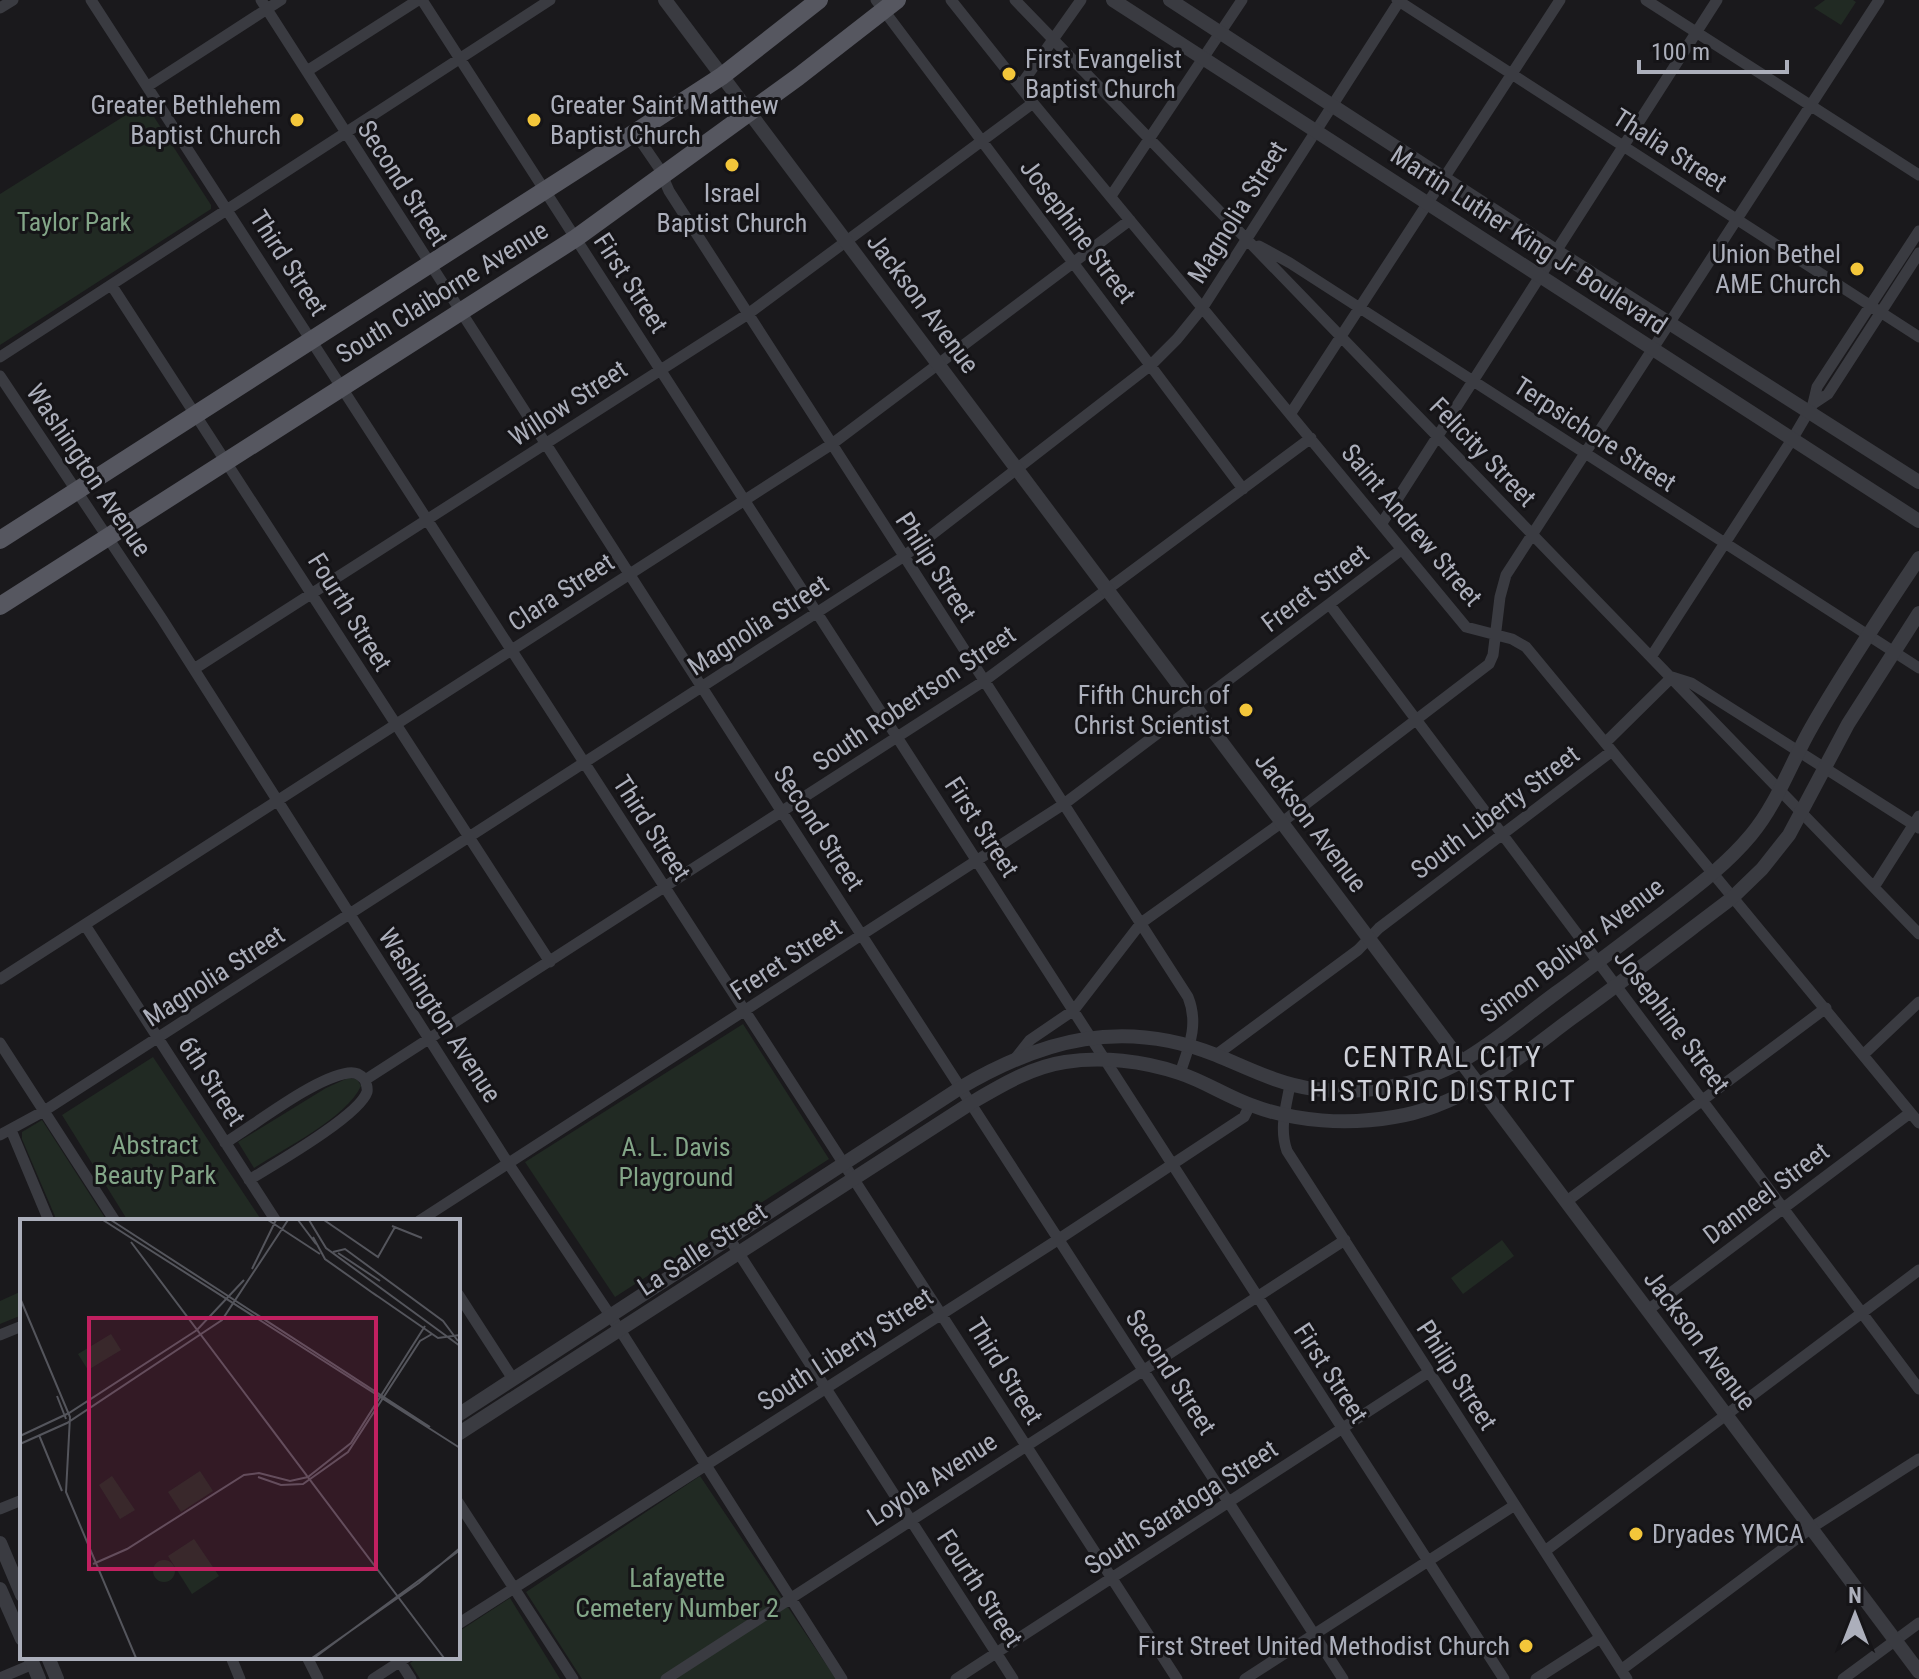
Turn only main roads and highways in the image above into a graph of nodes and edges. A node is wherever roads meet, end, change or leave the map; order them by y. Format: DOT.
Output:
graph roads {
  1 [pos="819,0"];
  2 [pos="886,4"];
  3 [pos="0,540"];
  4 [pos="0,606"];
  1 -- 3 [label="main road, South Claiborne Avenue"];
  2 -- 4 [label="main road, South Claiborne Avenue"];
}
